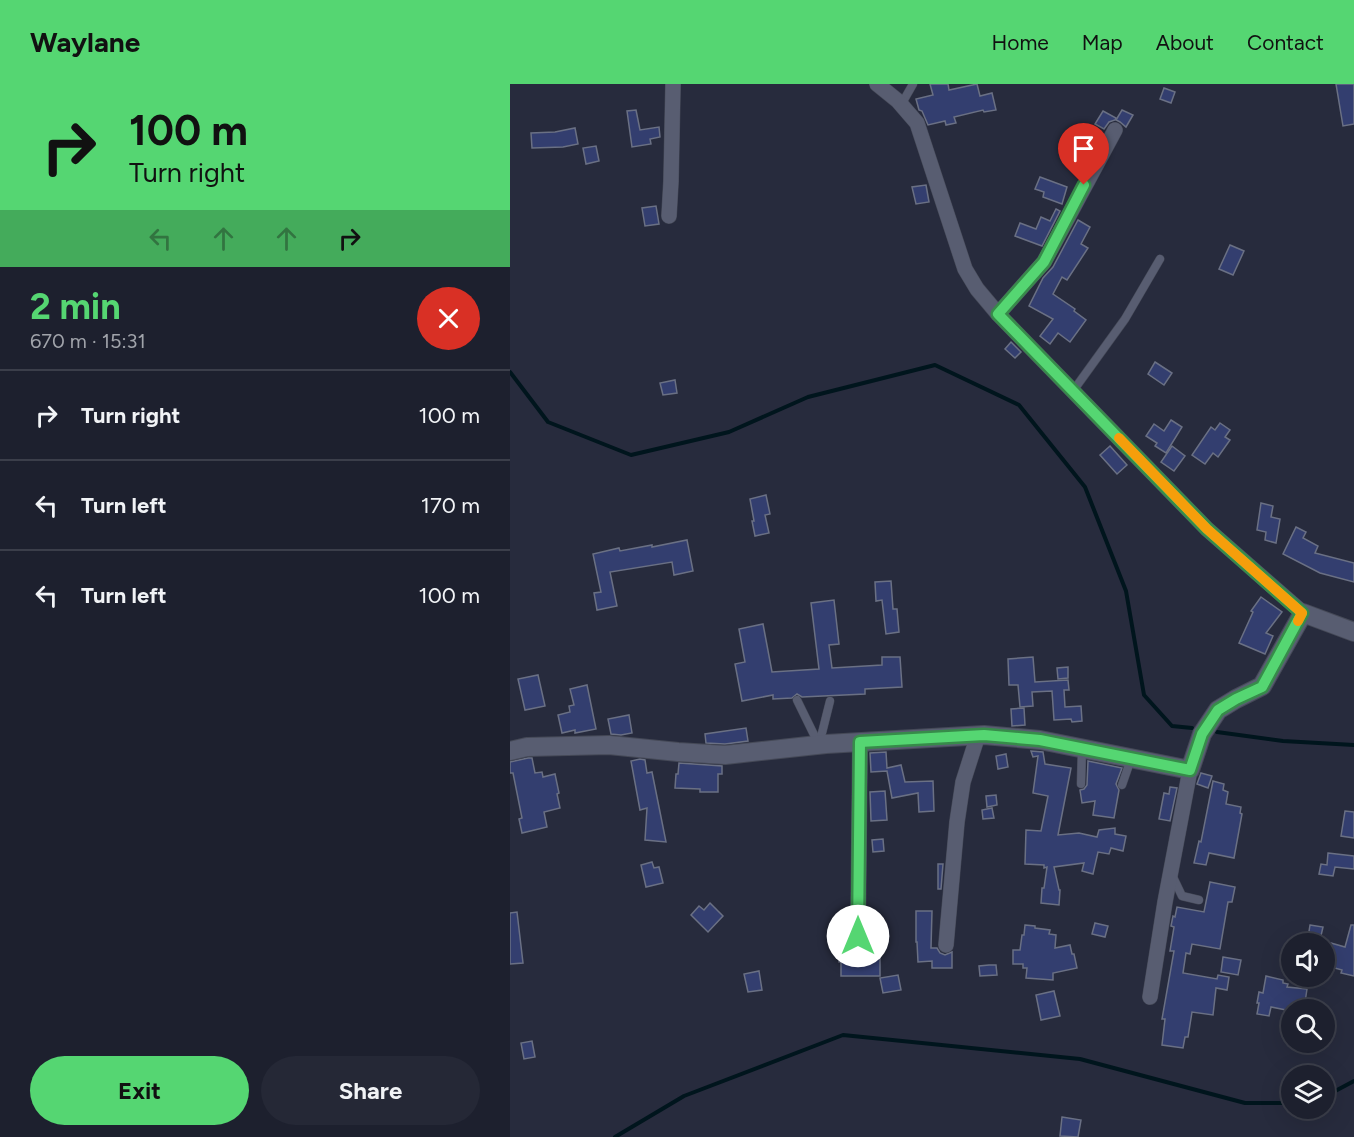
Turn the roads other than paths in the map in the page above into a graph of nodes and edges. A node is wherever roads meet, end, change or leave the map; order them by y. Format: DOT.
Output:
graph roads {
  1 [pos="673,84"];
  2 [pos="877,84"];
  3 [pos="912,84"];
  4 [pos="901,105"];
  5 [pos="1115,130"];
  6 [pos="669,216"];
  7 [pos="1160,259"];
  8 [pos="998,314"];
  9 [pos="1073,391"];
  10 [pos="1302,613"];
  11 [pos="1354,632"];
  12 [pos="797,700"];
  13 [pos="830,701"];
  14 [pos="978,735"];
  15 [pos="860,742"];
  16 [pos="819,745"];
  17 [pos="1082,747"];
  18 [pos="510,751"];
  19 [pos="1132,758"];
  20 [pos="1192,764"];
  21 [pos="1080,783"];
  22 [pos="1122,785"];
  23 [pos="1170,871"];
  24 [pos="1199,900"];
  25 [pos="858,936"];
  26 [pos="946,945"];
  27 [pos="1150,997"];
  1 -- 6 [label="street"];
  2 -- 4 [label="street"];
  3 -- 4 [label="lane"];
  4 -- 8 [label="street"];
  5 -- 8 [label="street"];
  7 -- 9 [label="lane"];
  8 -- 9 [label="street"];
  9 -- 10 [label="street"];
  10 -- 11 [label="street"];
  10 -- 20 [label="street"];
  12 -- 16 [label="lane"];
  13 -- 16 [label="lane"];
  14 -- 15 [label="street"];
  14 -- 17 [label="street"];
  14 -- 26 [label="street"];
  15 -- 16 [label="street"];
  15 -- 25 [label="street"];
  16 -- 18 [label="street"];
  17 -- 19 [label="street"];
  17 -- 21 [label="lane"];
  19 -- 20 [label="street"];
  19 -- 22 [label="lane"];
  20 -- 23 [label="street"];
  23 -- 24 [label="lane"];
  23 -- 27 [label="street"];
}
